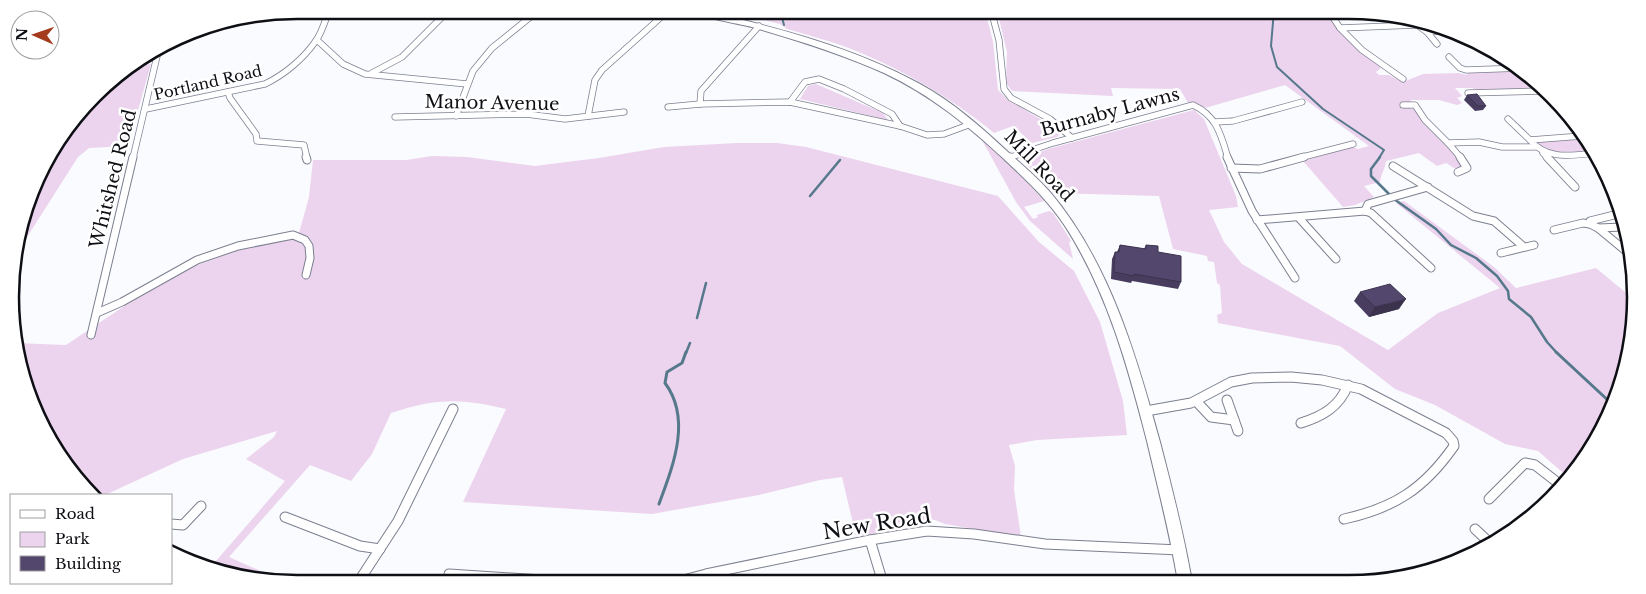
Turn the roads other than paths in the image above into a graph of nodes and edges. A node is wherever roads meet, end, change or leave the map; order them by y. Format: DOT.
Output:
graph roads {
  1 [pos="325,19"];
  2 [pos="440,19"];
  3 [pos="528,19"];
  4 [pos="659,19"];
  5 [pos="730,19"];
  6 [pos="994,19"];
  7 [pos="1334,19"];
  8 [pos="1409,25"];
  9 [pos="759,26"];
  10 [pos="1340,28"];
  11 [pos="1422,28"];
  12 [pos="1427,32"];
  13 [pos="1432,32"];
  14 [pos="317,40"];
  15 [pos="1437,44"];
  16 [pos="157,57"];
  17 [pos="1449,58"];
  18 [pos="1508,69"];
  19 [pos="371,74"];
  20 [pos="1403,79"];
  21 [pos="467,84"];
  22 [pos="1536,91"];
  23 [pos="228,92"];
  24 [pos="1468,93"];
  25 [pos="790,102"];
  26 [pos="1302,102"];
  27 [pos="700,104"];
  28 [pos="1403,105"];
  29 [pos="668,107"];
  30 [pos="146,109"];
  31 [pos="624,112"];
  32 [pos="456,116"];
  33 [pos="588,116"];
  34 [pos="395,117"];
  35 [pos="1508,119"];
  36 [pos="1215,122"];
  37 [pos="971,124"];
  38 [pos="900,126"];
  39 [pos="1576,136"];
  40 [pos="1072,138"];
  41 [pos="1530,140"];
  42 [pos="1448,143"];
  43 [pos="1353,144"];
  44 [pos="1536,147"];
  45 [pos="1543,153"];
  46 [pos="1587,153"];
  47 [pos="1008,158"];
  48 [pos="307,160"];
  49 [pos="1393,166"];
  50 [pos="1231,168"];
  51 [pos="1458,172"];
  52 [pos="1428,187"];
  53 [pos="1575,187"];
  54 [pos="1365,211"];
  55 [pos="1614,215"];
  56 [pos="1299,218"];
  57 [pos="1257,220"];
  58 [pos="1590,224"];
  59 [pos="1618,227"];
  60 [pos="1598,228"];
  61 [pos="1554,230"];
  62 [pos="1534,245"];
  63 [pos="1524,247"];
  64 [pos="1623,249"];
  65 [pos="1501,253"];
  66 [pos="1336,259"];
  67 [pos="1431,268"];
  68 [pos="306,274"];
  69 [pos="1295,278"];
  70 [pos="97,313"];
  71 [pos="92,335"];
  72 [pos="1348,385"];
  73 [pos="1196,400"];
  74 [pos="1227,400"];
  75 [pos="454,409"];
  76 [pos="1146,411"];
  77 [pos="1234,420"];
  78 [pos="1301,423"];
  79 [pos="1238,431"];
  80 [pos="1557,482"];
  81 [pos="1489,499"];
  82 [pos="201,506"];
  83 [pos="285,517"];
  84 [pos="1344,519"];
  85 [pos="172,524"];
  86 [pos="1475,529"];
  87 [pos="1486,539"];
  88 [pos="870,540"];
  89 [pos="380,549"];
  90 [pos="1180,550"];
  91 [pos="450,574"];
  92 [pos="363,575"];
  93 [pos="465,575"];
  94 [pos="702,575"];
  95 [pos="881,575"];
  96 [pos="1184,575"];
  1 -- 14 [label="street, Portland Road"];
  2 -- 19 [label="street"];
  3 -- 21 [label="street"];
  4 -- 33 [label="street"];
  5 -- 9 [label="main road, Mill Road"];
  6 -- 40 [label="street"];
  7 -- 10 [label="street"];
  8 -- 10 [label="street"];
  9 -- 27 [label="street"];
  9 -- 37 [label="main road, Mill Road"];
  10 -- 20 [label="street"];
  11 -- 12 [label="street"];
  12 -- 13 [label="street"];
  12 -- 15 [label="street"];
  14 -- 19 [label="street"];
  14 -- 23 [label="street, Portland Road"];
  16 -- 30 [label="street, Whitshed Road"];
  17 -- 18 [label="street"];
  19 -- 21 [label="street"];
  21 -- 32 [label="street"];
  22 -- 24 [label="street"];
  23 -- 30 [label="street, Portland Road"];
  23 -- 48 [label="street"];
  25 -- 27 [label="street"];
  25 -- 38 [label="street"];
  25 -- 38 [label="street"];
  26 -- 36 [label="street"];
  27 -- 29 [label="street"];
  28 -- 42 [label="street"];
  30 -- 70 [label="street, Whitshed Road"];
  31 -- 33 [label="street, Manor Avenue"];
  32 -- 33 [label="street, Manor Avenue"];
  32 -- 34 [label="street, Manor Avenue"];
  35 -- 41 [label="street"];
  36 -- 40 [label="street, Burnaby Lawns"];
  36 -- 50 [label="street"];
  37 -- 38 [label="street"];
  37 -- 47 [label="main road, Mill Road"];
  39 -- 41 [label="street"];
  40 -- 47 [label="street, Burnaby Lawns"];
  41 -- 44 [label="street"];
  42 -- 44 [label="street"];
  42 -- 51 [label="street"];
  43 -- 50 [label="street"];
  44 -- 45 [label="street"];
  45 -- 46 [label="street"];
  45 -- 53 [label="street"];
  47 -- 76 [label="main road, Mill Road"];
  49 -- 52 [label="street"];
  50 -- 57 [label="street"];
  52 -- 54 [label="street"];
  52 -- 63 [label="street"];
  54 -- 56 [label="street"];
  54 -- 67 [label="street"];
  55 -- 58 [label="street"];
  56 -- 57 [label="street"];
  56 -- 66 [label="street"];
  57 -- 69 [label="street"];
  58 -- 60 [label="street"];
  58 -- 61 [label="street"];
  59 -- 60 [label="street"];
  60 -- 64 [label="street"];
  62 -- 63 [label="street"];
  63 -- 65 [label="street"];
  68 -- 70 [label="street"];
  70 -- 71 [label="street, Whitshed Road"];
  72 -- 73 [label="street"];
  72 -- 78 [label="street"];
  72 -- 84 [label="street"];
  73 -- 76 [label="street"];
  73 -- 77 [label="street"];
  74 -- 77 [label="street"];
  75 -- 89 [label="street"];
  76 -- 90 [label="main road, Mill Road"];
  77 -- 79 [label="street"];
  80 -- 81 [label="street"];
  82 -- 85 [label="street"];
  83 -- 89 [label="street"];
  86 -- 87 [label="street"];
  88 -- 90 [label="street, New Road"];
  88 -- 94 [label="street, New Road"];
  88 -- 95 [label="street"];
  89 -- 92 [label="street"];
  90 -- 96 [label="main road, Mill Road"];
  91 -- 93 [label="street"];
}
